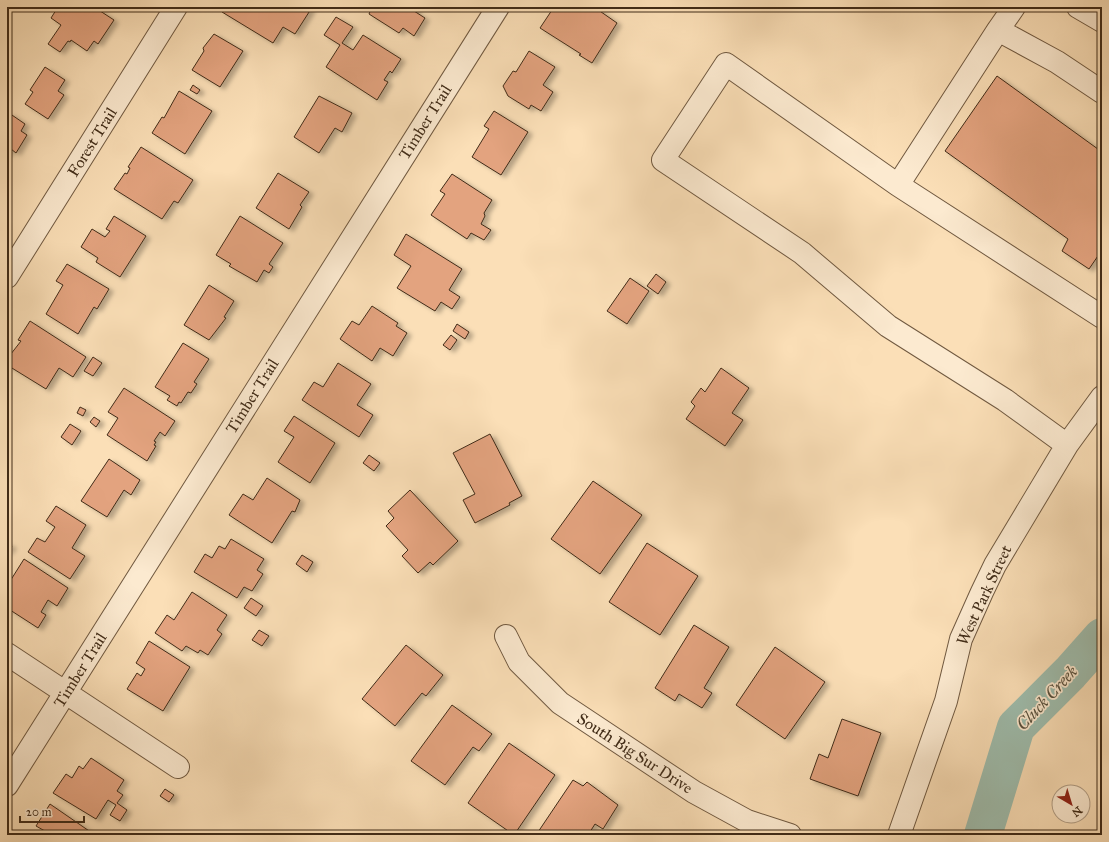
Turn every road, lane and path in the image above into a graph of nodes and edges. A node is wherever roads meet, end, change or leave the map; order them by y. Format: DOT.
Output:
graph roads {
  1 [pos="176,7"];
  2 [pos="498,7"];
  3 [pos="1014,7"];
  4 [pos="1078,7"];
  5 [pos="1102,22"];
  6 [pos="998,30"];
  7 [pos="1102,92"];
  8 [pos="898,185"];
  9 [pos="7,276"];
  10 [pos="1102,317"];
  11 [pos="1102,397"];
  12 [pos="1067,445"];
  13 [pos="506,636"];
  14 [pos="7,654"];
  15 [pos="66,692"];
  16 [pos="178,767"];
  17 [pos="7,785"];
  18 [pos="790,835"];
  19 [pos="899,835"];
  1 -- 9 [label="street, Forest Trail"];
  2 -- 15 [label="street, Timber Trail"];
  3 -- 6 [label="street"];
  4 -- 5 [label="street"];
  6 -- 7 [label="street"];
  6 -- 8 [label="street"];
  8 -- 10 [label="street"];
  8 -- 12 [label="street"];
  11 -- 12 [label="street, West Park Street"];
  12 -- 19 [label="street, West Park Street"];
  13 -- 18 [label="street, South Big Sur Drive"];
  14 -- 15 [label="street"];
  15 -- 16 [label="street"];
  15 -- 17 [label="street, Timber Trail"];
}
